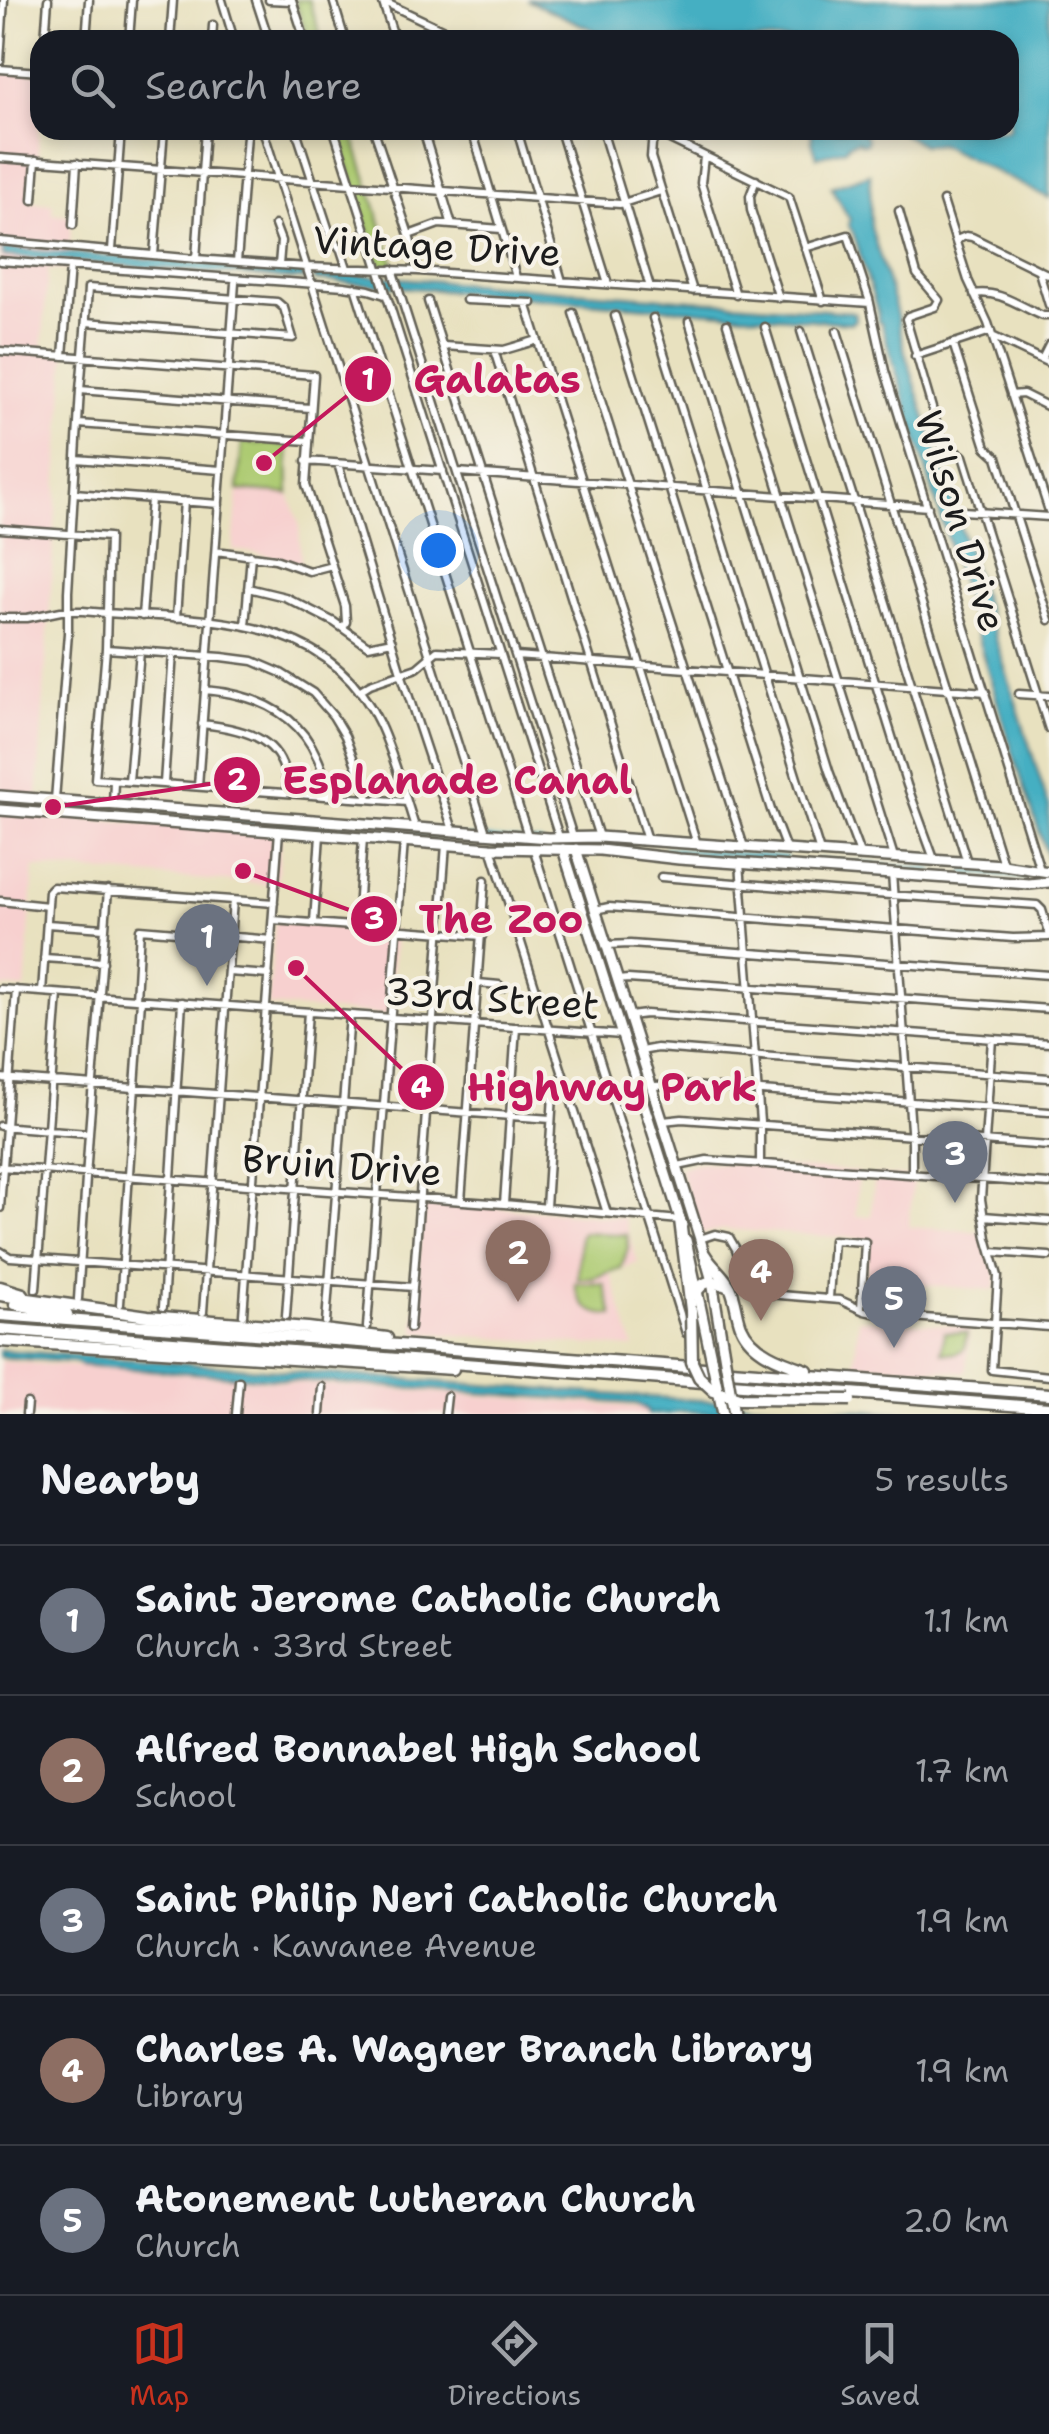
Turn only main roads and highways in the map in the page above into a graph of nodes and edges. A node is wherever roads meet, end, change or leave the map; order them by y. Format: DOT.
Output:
graph roads {
  1 [pos="0,796"];
  2 [pos="161,809"];
  3 [pos="0,810"];
  4 [pos="185,811"];
  5 [pos="136,820"];
  6 [pos="353,822"];
  7 [pos="172,823"];
  8 [pos="374,824"];
  9 [pos="553,837"];
  10 [pos="572,837"];
  11 [pos="363,838"];
  12 [pos="651,840"];
  13 [pos="539,850"];
  14 [pos="563,850"];
  15 [pos="577,850"];
  16 [pos="790,851"];
  17 [pos="818,853"];
  18 [pos="648,855"];
  19 [pos="937,861"];
  20 [pos="964,863"];
  21 [pos="783,866"];
  22 [pos="809,868"];
  23 [pos="1044,871"];
  24 [pos="936,878"];
  25 [pos="962,880"];
  26 [pos="1049,882"];
  27 [pos="590,895"];
  28 [pos="578,897"];
  29 [pos="584,918"];
  30 [pos="602,929"];
  31 [pos="612,1004"];
  32 [pos="631,1020"];
  33 [pos="644,1106"];
  34 [pos="658,1106"];
  35 [pos="652,1132"];
  36 [pos="668,1136"];
  37 [pos="662,1162"];
  38 [pos="678,1166"];
  39 [pos="670,1185"];
  40 [pos="684,1187"];
  41 [pos="680,1220"];
  42 [pos="695,1233"];
  43 [pos="705,1255"];
  44 [pos="712,1281"];
  45 [pos="730,1287"];
  46 [pos="698,1290"];
  47 [pos="1,1294"];
  48 [pos="696,1307"];
  49 [pos="3,1317"];
  50 [pos="138,1325"];
  51 [pos="3,1335"];
  52 [pos="462,1348"];
  53 [pos="320,1352"];
  54 [pos="577,1372"];
  55 [pos="817,1375"];
  56 [pos="1049,1392"];
  57 [pos="972,1402"];
  58 [pos="1049,1408"];
  59 [pos="724,1414"];
  60 [pos="734,1414"];
  1 -- 2 [label="main road"];
  2 -- 4 [label="main road"];
  2 -- 5 [label="main road"];
  3 -- 5 [label="main road"];
  4 -- 6 [label="main road"];
  4 -- 7 [label="main road"];
  5 -- 7 [label="main road"];
  6 -- 8 [label="main road"];
  6 -- 11 [label="main road"];
  7 -- 11 [label="main road"];
  8 -- 9 [label="main road"];
  8 -- 11 [label="main road"];
  9 -- 10 [label="main road"];
  9 -- 13 [label="main road"];
  9 -- 14 [label="main road"];
  10 -- 12 [label="main road"];
  10 -- 14 [label="main road"];
  10 -- 15 [label="main road"];
  11 -- 13 [label="main road"];
  12 -- 16 [label="main road"];
  12 -- 18 [label="main road"];
  13 -- 14 [label="main road"];
  14 -- 15 [label="main road"];
  14 -- 28 [label="main road"];
  15 -- 18 [label="main road"];
  15 -- 27 [label="main road"];
  16 -- 17 [label="main road"];
  16 -- 21 [label="main road"];
  17 -- 19 [label="main road"];
  17 -- 22 [label="main road"];
  18 -- 21 [label="main road"];
  19 -- 20 [label="main road"];
  19 -- 24 [label="main road"];
  20 -- 23 [label="main road"];
  20 -- 25 [label="main road"];
  21 -- 22 [label="main road"];
  22 -- 24 [label="main road"];
  24 -- 25 [label="main road"];
  25 -- 26 [label="main road"];
  27 -- 28 [label="main road"];
  27 -- 30 [label="main road"];
  28 -- 29 [label="main road"];
  29 -- 30 [label="main road"];
  29 -- 31 [label="main road"];
  30 -- 32 [label="main road"];
  31 -- 32 [label="main road"];
  31 -- 33 [label="main road"];
  32 -- 34 [label="main road"];
  33 -- 34 [label="main road"];
  33 -- 35 [label="main road"];
  34 -- 36 [label="main road"];
  35 -- 36 [label="main road"];
  35 -- 37 [label="main road"];
  36 -- 38 [label="main road"];
  37 -- 38 [label="main road"];
  37 -- 39 [label="main road"];
  38 -- 40 [label="main road"];
  39 -- 40 [label="main road"];
  39 -- 41 [label="main road"];
  40 -- 42 [label="main road"];
  41 -- 42 [label="main road"];
  41 -- 46 [label="main road"];
  41 -- 48 [label="highway"];
  42 -- 43 [label="main road"];
  43 -- 44 [label="main road"];
  43 -- 45 [label="highway"];
  44 -- 45 [label="highway"];
  44 -- 46 [label="highway"];
  44 -- 60 [label="main road, bridge"];
  45 -- 55 [label="highway"];
  46 -- 48 [label="main road"];
  47 -- 50 [label="highway"];
  47 -- 52 [label="highway"];
  48 -- 57 [label="highway, bridge"];
  48 -- 59 [label="main road, bridge"];
  49 -- 50 [label="highway"];
  49 -- 53 [label="highway"];
  50 -- 52 [label="highway"];
  51 -- 53 [label="highway"];
  51 -- 54 [label="highway"];
  52 -- 55 [label="highway"];
  53 -- 54 [label="highway"];
  54 -- 57 [label="highway"];
  55 -- 56 [label="highway"];
  57 -- 58 [label="highway"];
}
